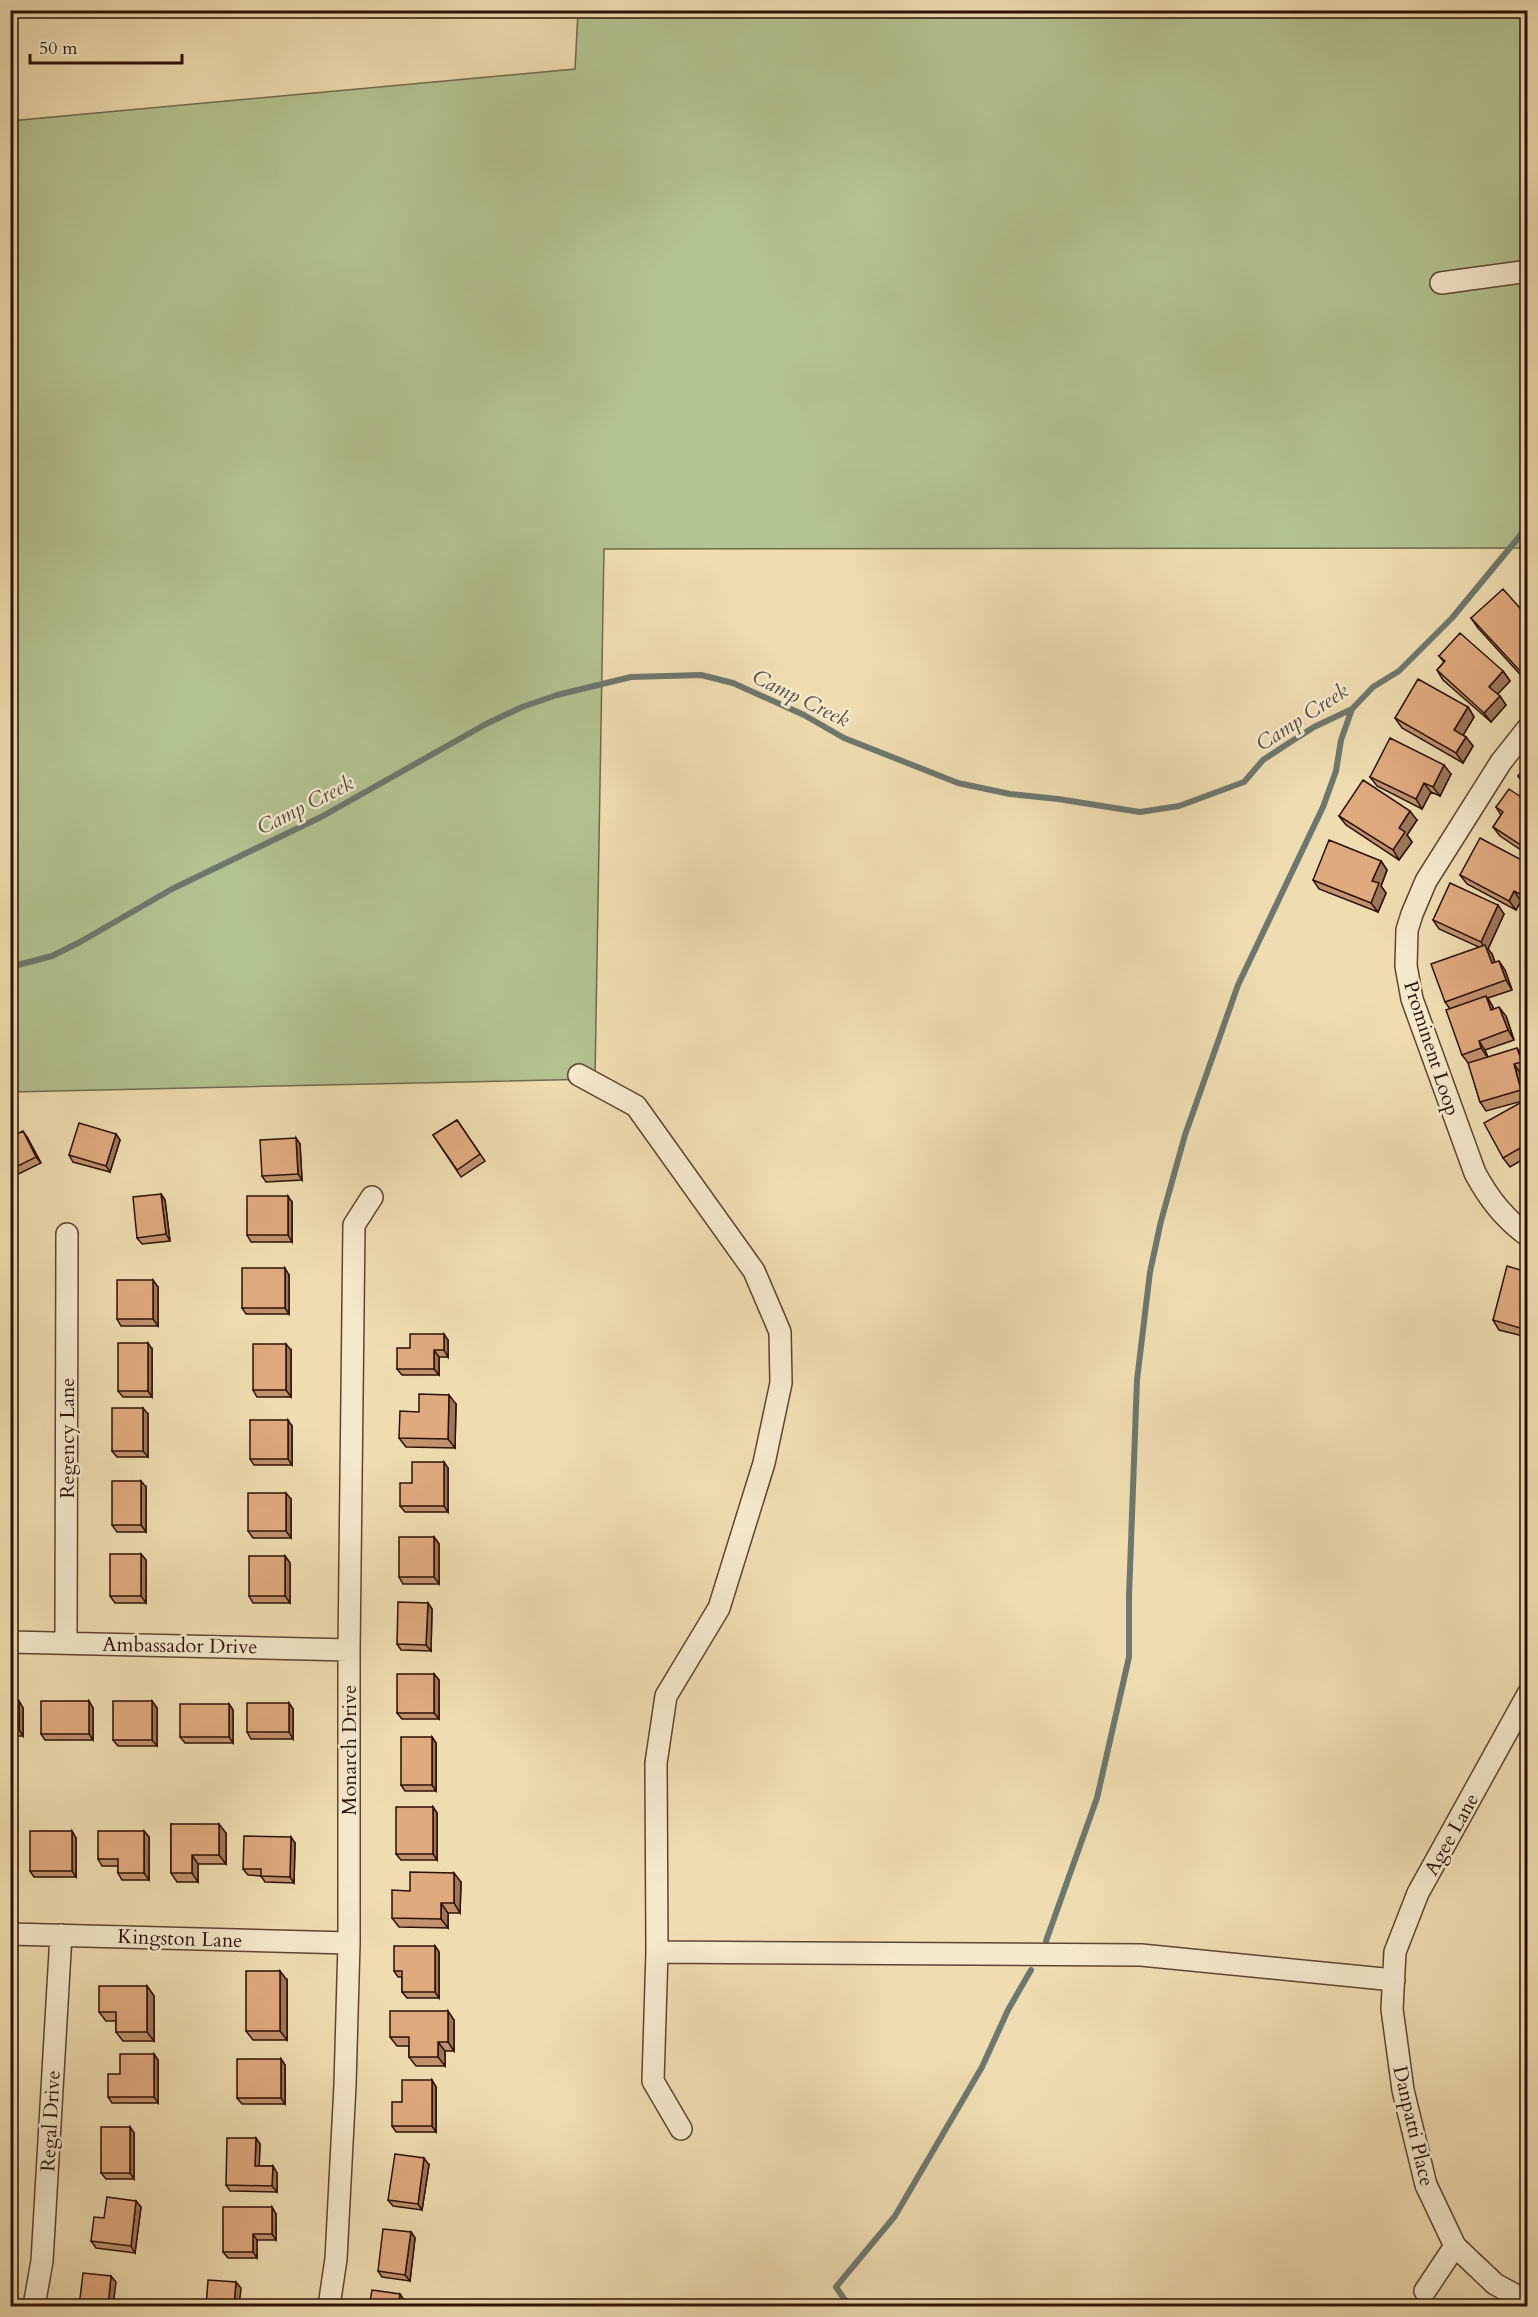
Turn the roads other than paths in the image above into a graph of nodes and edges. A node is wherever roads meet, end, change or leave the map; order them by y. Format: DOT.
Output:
graph roads {
  1 [pos="1527,271"];
  2 [pos="1441,283"];
  3 [pos="1527,728"];
  4 [pos="579,1075"];
  5 [pos="372,1197"];
  6 [pos="67,1234"];
  7 [pos="1527,1236"];
  8 [pos="10,1642"];
  9 [pos="66,1642"];
  10 [pos="349,1650"];
  11 [pos="1527,1694"];
  12 [pos="10,1934"];
  13 [pos="60,1935"];
  14 [pos="349,1943"];
  15 [pos="657,1952"];
  16 [pos="1394,1980"];
  17 [pos="681,2129"];
  18 [pos="1455,2246"];
  19 [pos="1425,2291"];
  20 [pos="1527,2302"];
  21 [pos="34,2307"];
  22 [pos="329,2307"];
  1 -- 2 [label="street"];
  3 -- 7 [label="street, Prominent Loop"];
  4 -- 15 [label="street"];
  5 -- 10 [label="street, Monarch Drive"];
  6 -- 9 [label="street, Regency Lane"];
  8 -- 9 [label="street, Ambassador Drive"];
  9 -- 10 [label="street, Ambassador Drive"];
  10 -- 14 [label="street, Monarch Drive"];
  11 -- 16 [label="street, Agee Lane"];
  12 -- 13 [label="street, Kingston Lane"];
  13 -- 14 [label="street, Kingston Lane"];
  13 -- 21 [label="street, Regal Drive"];
  14 -- 22 [label="street, Monarch Drive"];
  15 -- 16 [label="street"];
  15 -- 17 [label="street"];
  16 -- 18 [label="street, Danpatti Place"];
  18 -- 19 [label="street"];
  18 -- 20 [label="street, Danpatti Place"];
}
